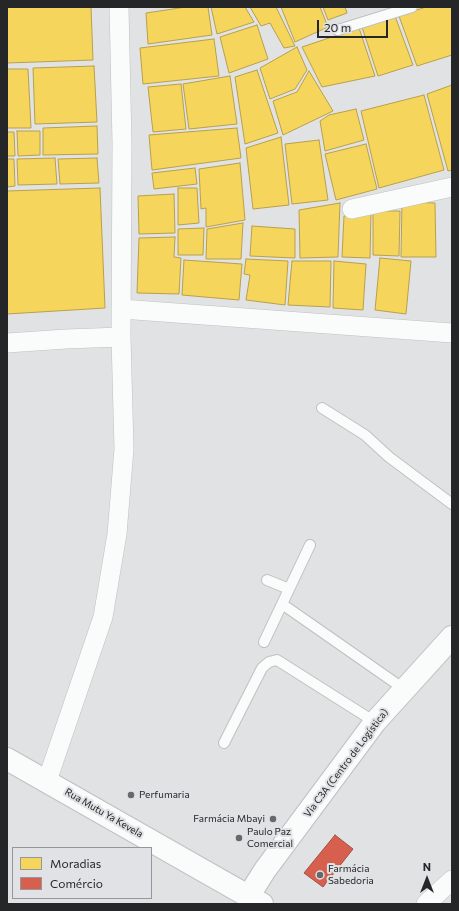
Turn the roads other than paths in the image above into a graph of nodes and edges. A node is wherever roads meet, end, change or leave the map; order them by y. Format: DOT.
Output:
graph roads {
  1 [pos="119,7"];
  2 [pos="412,7"];
  3 [pos="338,30"];
  4 [pos="452,187"];
  5 [pos="352,209"];
  6 [pos="121,309"];
  7 [pos="452,334"];
  8 [pos="121,337"];
  9 [pos="7,343"];
  10 [pos="322,408"];
  11 [pos="452,504"];
  12 [pos="310,545"];
  13 [pos="267,580"];
  14 [pos="289,589"];
  15 [pos="282,604"];
  16 [pos="452,637"];
  17 [pos="264,642"];
  18 [pos="404,690"];
  19 [pos="375,722"];
  20 [pos="224,742"];
  21 [pos="7,759"];
  22 [pos="47,781"];
  23 [pos="452,880"];
  24 [pos="255,900"];
  25 [pos="426,904"];
  1 -- 6 [label="street"];
  2 -- 3 [label="lane"];
  4 -- 5 [label="street"];
  6 -- 7 [label="street"];
  6 -- 8 [label="street"];
  8 -- 9 [label="street"];
  8 -- 22 [label="street"];
  10 -- 11 [label="lane"];
  12 -- 14 [label="lane"];
  13 -- 14 [label="lane"];
  14 -- 15 [label="lane"];
  15 -- 17 [label="lane"];
  15 -- 18 [label="lane"];
  16 -- 18 [label="street, Via C3A (Centro de Logística)"];
  18 -- 19 [label="street, Via C3A (Centro de Logística)"];
  19 -- 20 [label="lane"];
  19 -- 24 [label="street, Via C3A (Centro de Logística)"];
  21 -- 22 [label="street, Rua Mutu Ya Kevela"];
  22 -- 24 [label="street, Rua Mutu Ya Kevela"];
  23 -- 25 [label="street"];
}
